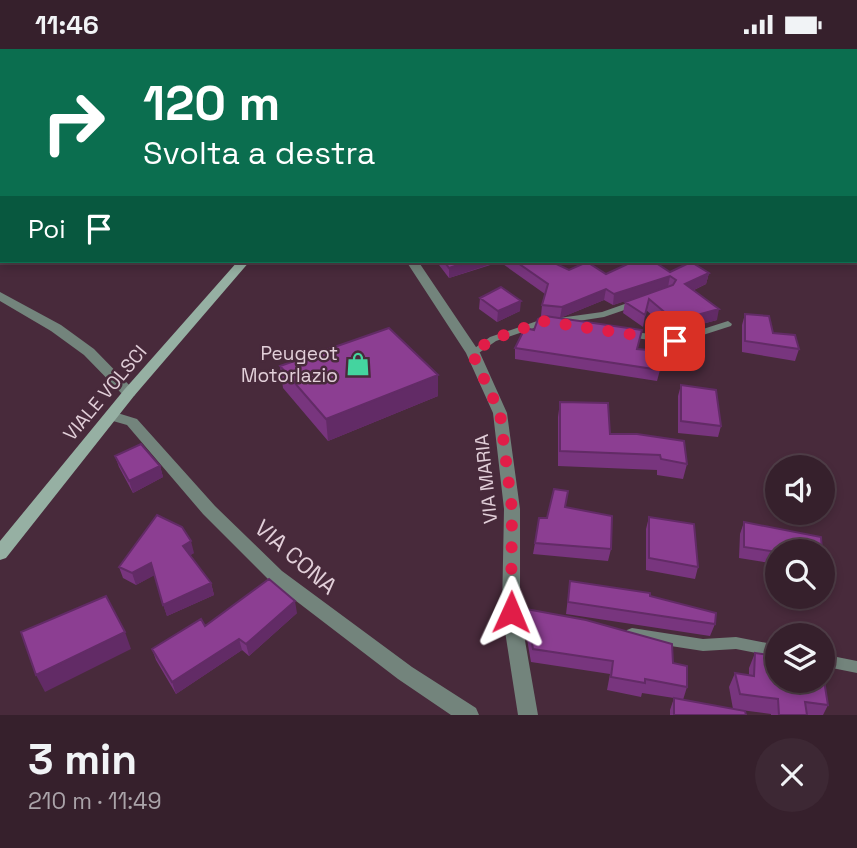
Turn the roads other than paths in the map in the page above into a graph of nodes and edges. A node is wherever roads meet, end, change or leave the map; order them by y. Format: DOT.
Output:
graph roads {
  1 [pos="241,263"];
  2 [pos="413,263"];
  3 [pos="0,296"];
  4 [pos="642,301"];
  5 [pos="555,322"];
  6 [pos="728,324"];
  7 [pos="588,327"];
  8 [pos="613,331"];
  9 [pos="472,353"];
  10 [pos="129,393"];
  11 [pos="111,415"];
  12 [pos="0,553"];
  13 [pos="621,632"];
  14 [pos="765,649"];
  15 [pos="835,663"];
  16 [pos="857,667"];
  17 [pos="469,715"];
  18 [pos="528,715"];
  1 -- 10 [label="main road, VIALE VOLSCI"];
  2 -- 9 [label="street, VIA MARIA"];
  3 -- 10 [label="street"];
  4 -- 5 [label="lane"];
  5 -- 7 [label="lane"];
  5 -- 9 [label="lane"];
  6 -- 8 [label="lane"];
  9 -- 18 [label="street, VIA MARIA"];
  10 -- 11 [label="main road, VIALE VOLSCI"];
  11 -- 12 [label="main road, VIALE VOLSCI"];
  11 -- 17 [label="street, VIA CONA"];
  13 -- 14 [label="lane"];
  15 -- 16 [label="lane"];
}
